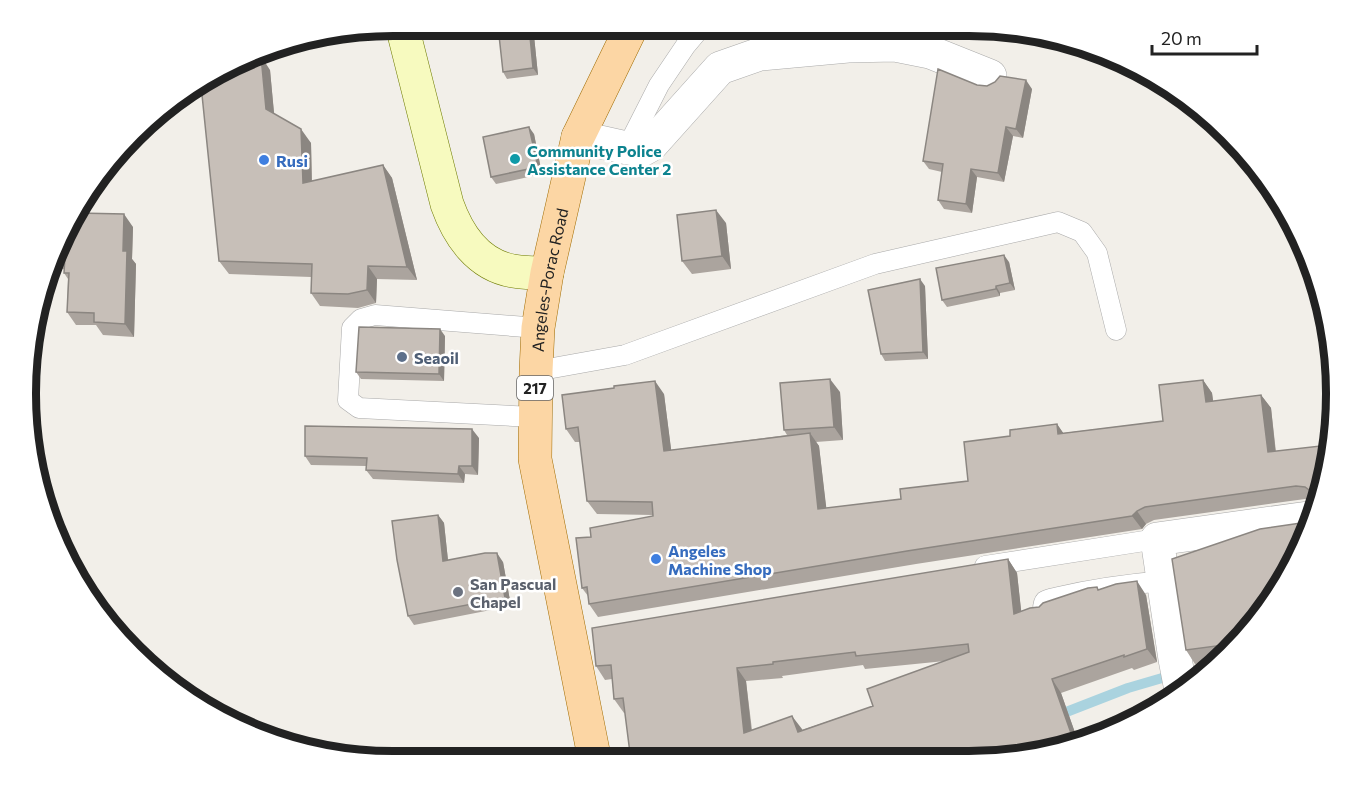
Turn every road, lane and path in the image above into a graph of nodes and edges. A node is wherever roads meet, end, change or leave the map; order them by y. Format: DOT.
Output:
graph roads {
  1 [pos="405,36"];
  2 [pos="627,36"];
  3 [pos="694,36"];
  4 [pos="990,76"];
  5 [pos="578,137"];
  6 [pos="627,148"];
  7 [pos="546,273"];
  8 [pos="538,328"];
  9 [pos="1116,330"];
  10 [pos="536,371"];
  11 [pos="534,417"];
  12 [pos="1303,519"];
  13 [pos="1157,539"];
  14 [pos="963,569"];
  15 [pos="1164,581"];
  16 [pos="1043,610"];
  17 [pos="1179,682"];
  18 [pos="594,751"];
  1 -- 7 [label="main road"];
  2 -- 5 [label="main road, Angeles-Porac Road / 217"];
  3 -- 6 [label="lane"];
  4 -- 6 [label="street"];
  5 -- 6 [label="street"];
  5 -- 7 [label="main road, Angeles-Porac Road / 217"];
  7 -- 8 [label="main road, Angeles-Porac Road / 217"];
  8 -- 10 [label="main road, Angeles-Porac Road / 217"];
  8 -- 11 [label="lane"];
  9 -- 10 [label="lane"];
  10 -- 11 [label="main road, Angeles-Porac Road / 217"];
  11 -- 18 [label="main road, Angeles-Porac Road / 217"];
  12 -- 13 [label="street"];
  13 -- 14 [label="lane"];
  13 -- 15 [label="street"];
  15 -- 16 [label="lane"];
  15 -- 17 [label="street"];
}
